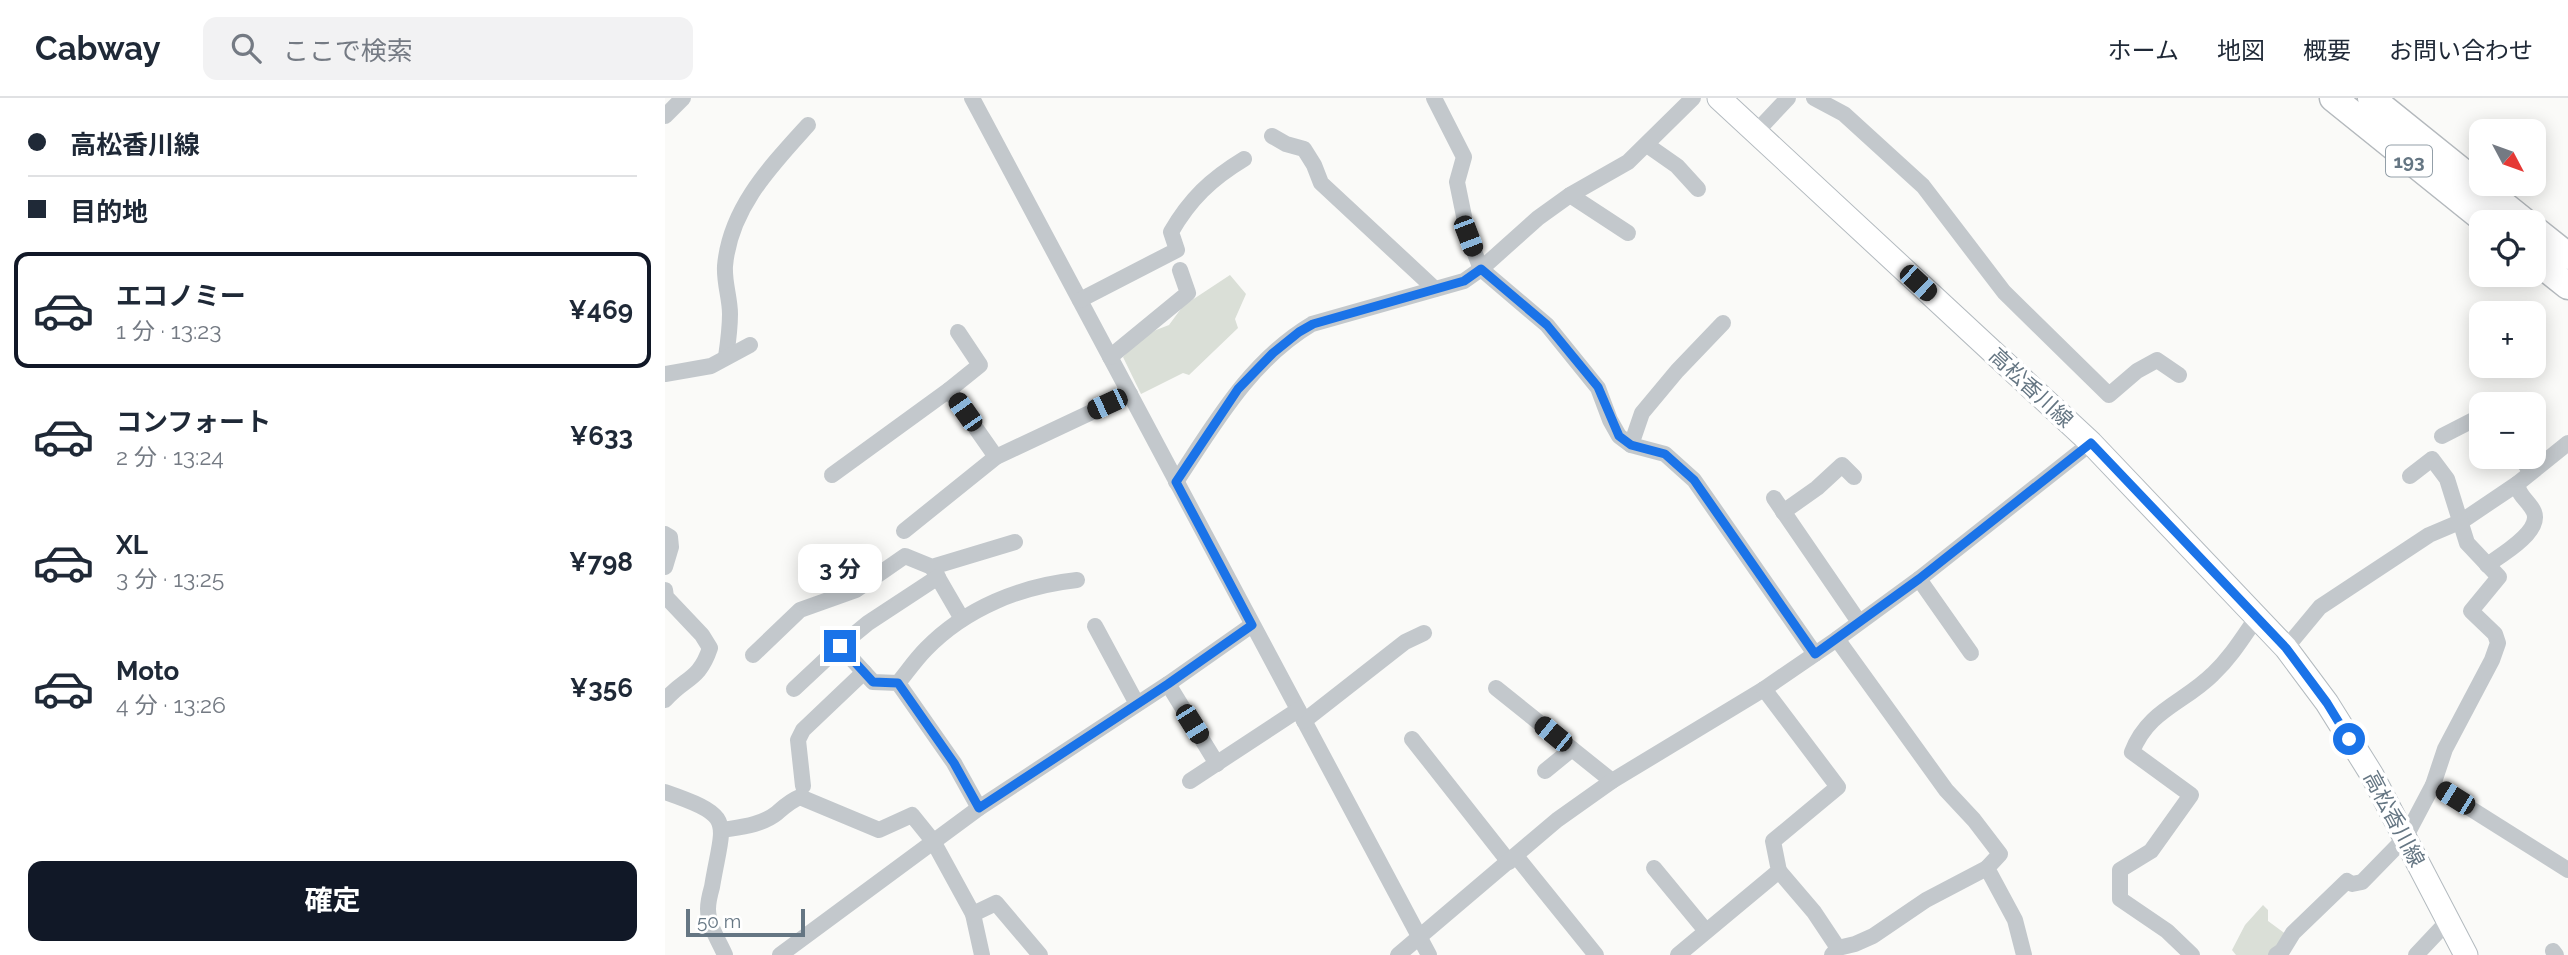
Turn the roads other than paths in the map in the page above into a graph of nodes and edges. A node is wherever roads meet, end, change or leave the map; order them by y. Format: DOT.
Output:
graph roads {
  1 [pos="683,98"];
  2 [pos="972,98"];
  3 [pos="1434,98"];
  4 [pos="1693,98"];
  5 [pos="1719,98"];
  6 [pos="1788,98"];
  7 [pos="1814,98"];
  8 [pos="2333,98"];
  9 [pos="2371,98"];
  10 [pos="665,116"];
  11 [pos="807,125"];
  12 [pos="1756,132"];
  13 [pos="1272,136"];
  14 [pos="1647,145"];
  15 [pos="1244,159"];
  16 [pos="1697,188"];
  17 [pos="1570,195"];
  18 [pos="2472,210"];
  19 [pos="2510,210"];
  20 [pos="1628,233"];
  21 [pos="2546,239"];
  22 [pos="2568,256"];
  23 [pos="1481,269"];
  24 [pos="2546,269"];
  25 [pos="1180,270"];
  26 [pos="2568,286"];
  27 [pos="1435,289"];
  28 [pos="1080,300"];
  29 [pos="1723,323"];
  30 [pos="958,332"];
  31 [pos="750,345"];
  32 [pos="726,357"];
  33 [pos="1110,357"];
  34 [pos="665,374"];
  35 [pos="2179,374"];
  36 [pos="949,390"];
  37 [pos="1130,394"];
  38 [pos="2469,422"];
  39 [pos="2442,436"];
  40 [pos="2091,443"];
  41 [pos="2568,443"];
  42 [pos="1631,445"];
  43 [pos="996,457"];
  44 [pos="2532,471"];
  45 [pos="832,475"];
  46 [pos="1854,477"];
  47 [pos="2410,477"];
  48 [pos="1176,482"];
  49 [pos="2517,484"];
  50 [pos="2462,521"];
  51 [pos="904,531"];
  52 [pos="665,534"];
  53 [pos="1015,542"];
  54 [pos="2487,565"];
  55 [pos="665,567"];
  56 [pos="935,572"];
  57 [pos="1919,579"];
  58 [pos="1077,580"];
  59 [pos="665,590"];
  60 [pos="2257,617"];
  61 [pos="961,619"];
  62 [pos="1859,622"];
  63 [pos="1252,625"];
  64 [pos="1094,626"];
  65 [pos="1424,632"];
  66 [pos="1837,639"];
  67 [pos="840,646"];
  68 [pos="2286,648"];
  69 [pos="1971,653"];
  70 [pos="753,654"];
  71 [pos="1815,654"];
  72 [pos="864,672"];
  73 [pos="898,683"];
  74 [pos="1168,684"];
  75 [pos="1496,688"];
  76 [pos="794,689"];
  77 [pos="1764,689"];
  78 [pos="665,701"];
  79 [pos="1137,704"];
  80 [pos="1301,716"];
  81 [pos="791,718"];
  82 [pos="803,730"];
  83 [pos="1412,739"];
  84 [pos="1572,749"];
  85 [pos="1217,764"];
  86 [pos="1545,771"];
  87 [pos="1190,781"];
  88 [pos="1612,781"];
  89 [pos="2433,785"];
  90 [pos="803,786"];
  91 [pos="665,792"];
  92 [pos="979,808"];
  93 [pos="723,830"];
  94 [pos="2405,838"];
  95 [pos="933,841"];
  96 [pos="1513,859"];
  97 [pos="1654,868"];
  98 [pos="1987,868"];
  99 [pos="2568,870"];
  100 [pos="1779,871"];
  101 [pos="973,914"];
  102 [pos="2448,921"];
  103 [pos="1706,931"];
  104 [pos="1420,938"];
  105 [pos="1835,951"];
  106 [pos="725,955"];
  107 [pos="780,955"];
  108 [pos="982,955"];
  109 [pos="1040,955"];
  110 [pos="1398,955"];
  111 [pos="1430,955"];
  112 [pos="1596,955"];
  113 [pos="1678,955"];
  114 [pos="2024,955"];
  115 [pos="2192,955"];
  116 [pos="2276,955"];
  117 [pos="2416,955"];
  118 [pos="2466,955"];
  1 -- 10 [label="street"];
  2 -- 28 [label="street"];
  3 -- 23 [label="street"];
  4 -- 14 [label="street"];
  5 -- 12 [label="main road, 高松香川線"];
  6 -- 12 [label="street"];
  7 -- 35 [label="street"];
  8 -- 18 [label="highway, 193"];
  9 -- 19 [label="highway, 193"];
  11 -- 32 [label="street"];
  12 -- 40 [label="main road, 高松香川線"];
  13 -- 27 [label="street"];
  14 -- 16 [label="street"];
  14 -- 17 [label="street"];
  15 -- 28 [label="street"];
  17 -- 20 [label="street"];
  17 -- 23 [label="street"];
  21 -- 22 [label="highway"];
  23 -- 27 [label="street"];
  23 -- 42 [label="street"];
  24 -- 26 [label="highway"];
  25 -- 33 [label="street"];
  27 -- 48 [label="street"];
  28 -- 33 [label="street"];
  29 -- 42 [label="street"];
  30 -- 36 [label="street"];
  31 -- 32 [label="street"];
  32 -- 34 [label="street"];
  33 -- 37 [label="street"];
  36 -- 43 [label="street"];
  36 -- 45 [label="street"];
  37 -- 43 [label="street"];
  37 -- 48 [label="street"];
  38 -- 39 [label="street"];
  40 -- 57 [label="street"];
  40 -- 60 [label="main road, 高松香川線"];
  41 -- 44 [label="street"];
  42 -- 71 [label="street"];
  43 -- 51 [label="street"];
  44 -- 49 [label="street"];
  46 -- 62 [label="street"];
  47 -- 50 [label="street"];
  48 -- 63 [label="street"];
  49 -- 50 [label="street"];
  49 -- 54 [label="street"];
  50 -- 54 [label="street"];
  50 -- 68 [label="street"];
  52 -- 55 [label="street"];
  53 -- 56 [label="street"];
  54 -- 89 [label="street"];
  56 -- 61 [label="street"];
  56 -- 67 [label="street"];
  56 -- 70 [label="street"];
  57 -- 62 [label="street"];
  57 -- 69 [label="street"];
  58 -- 61 [label="street"];
  59 -- 78 [label="street"];
  60 -- 68 [label="main road, 高松香川線"];
  60 -- 115 [label="street"];
  61 -- 73 [label="street"];
  62 -- 66 [label="street"];
  63 -- 74 [label="street"];
  63 -- 80 [label="street"];
  64 -- 79 [label="street"];
  65 -- 80 [label="street"];
  66 -- 71 [label="street"];
  66 -- 98 [label="street"];
  67 -- 72 [label="street"];
  67 -- 76 [label="street"];
  68 -- 94 [label="main road, 高松香川線"];
  71 -- 77 [label="street"];
  72 -- 73 [label="street"];
  72 -- 82 [label="street"];
  73 -- 92 [label="street"];
  74 -- 79 [label="street"];
  74 -- 85 [label="street"];
  75 -- 84 [label="street"];
  77 -- 88 [label="street"];
  77 -- 100 [label="street"];
  79 -- 92 [label="street"];
  80 -- 85 [label="street"];
  80 -- 104 [label="street"];
  81 -- 82 [label="street"];
  82 -- 90 [label="street"];
  83 -- 96 [label="street"];
  84 -- 86 [label="street"];
  84 -- 88 [label="street"];
  85 -- 87 [label="street"];
  88 -- 96 [label="street"];
  89 -- 94 [label="street"];
  89 -- 99 [label="street"];
  91 -- 93 [label="street"];
  92 -- 95 [label="street"];
  93 -- 95 [label="street"];
  93 -- 106 [label="street"];
  94 -- 102 [label="main road, 高松香川線"];
  94 -- 116 [label="street"];
  95 -- 101 [label="street"];
  95 -- 107 [label="street"];
  96 -- 104 [label="street"];
  96 -- 112 [label="street"];
  97 -- 103 [label="street"];
  98 -- 105 [label="street"];
  98 -- 114 [label="street"];
  100 -- 103 [label="street"];
  100 -- 105 [label="street"];
  101 -- 108 [label="street"];
  101 -- 109 [label="street"];
  102 -- 117 [label="street"];
  102 -- 118 [label="main road, 高松香川線"];
  103 -- 113 [label="street"];
  104 -- 110 [label="street"];
  104 -- 111 [label="street"];
}
